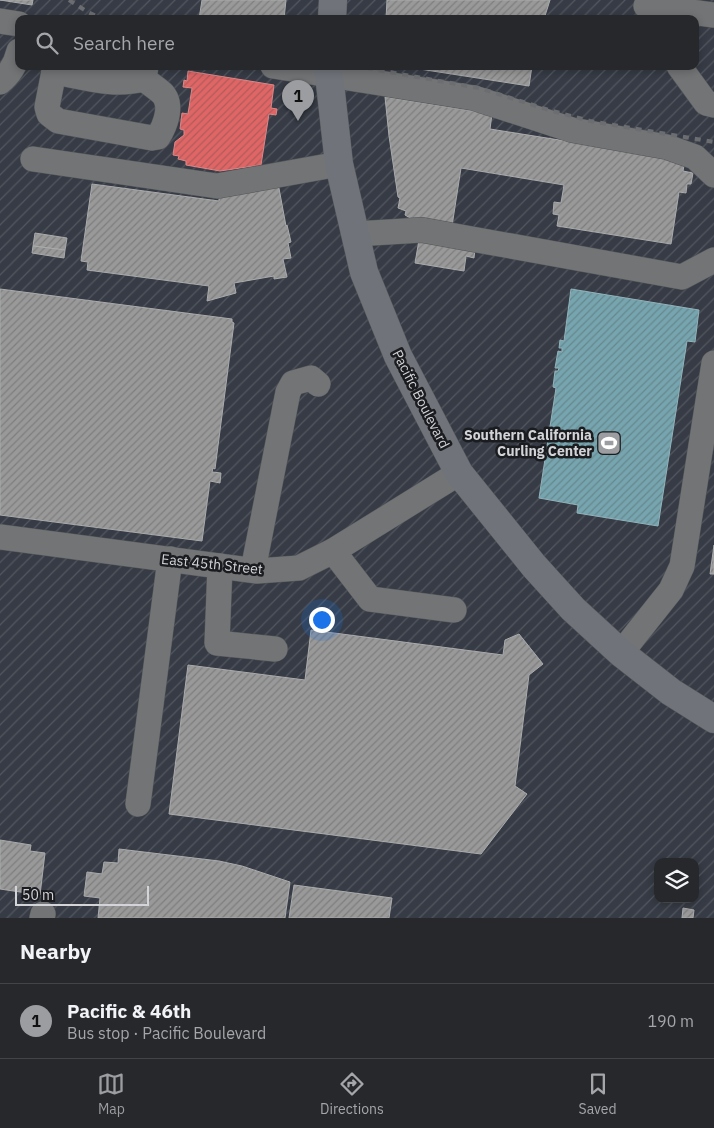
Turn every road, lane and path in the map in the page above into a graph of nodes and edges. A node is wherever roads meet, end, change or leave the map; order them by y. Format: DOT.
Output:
graph roads {
  1 [pos="333,0"];
  2 [pos="648,8"];
  3 [pos="332,15"];
  4 [pos="714,15"];
  5 [pos="0,21"];
  6 [pos="15,23"];
  7 [pos="15,64"];
  8 [pos="54,70"];
  9 [pos="58,70"];
  10 [pos="682,70"];
  11 [pos="328,71"];
  12 [pos="145,73"];
  13 [pos="0,82"];
  14 [pos="714,105"];
  15 [pos="33,159"];
  16 [pos="339,164"];
  17 [pos="714,175"];
  18 [pos="355,234"];
  19 [pos="714,260"];
  20 [pos="714,363"];
  21 [pos="318,384"];
  22 [pos="459,473"];
  23 [pos="0,537"];
  24 [pos="333,552"];
  25 [pos="170,559"];
  26 [pos="220,566"];
  27 [pos="253,570"];
  28 [pos="454,610"];
  29 [pos="275,650"];
  30 [pos="622,653"];
  31 [pos="714,719"];
  32 [pos="138,804"];
  1 -- 3 [label="main road"];
  2 -- 4 [label="street"];
  5 -- 6 [label="street"];
  7 -- 13 [label="street"];
  8 -- 12 [label="street"];
  9 -- 12 [label="street"];
  10 -- 14 [label="street"];
  11 -- 16 [label="main road, Pacific Boulevard"];
  11 -- 17 [label="street"];
  15 -- 16 [label="street"];
  16 -- 18 [label="main road, Pacific Boulevard"];
  18 -- 19 [label="street"];
  18 -- 22 [label="main road, Pacific Boulevard"];
  20 -- 30 [label="street"];
  21 -- 27 [label="street"];
  22 -- 24 [label="street, East 45th Street"];
  22 -- 30 [label="main road, Pacific Boulevard"];
  23 -- 25 [label="street, East 45th Street"];
  24 -- 27 [label="street, East 45th Street"];
  24 -- 28 [label="street"];
  25 -- 26 [label="street, East 45th Street"];
  25 -- 32 [label="street"];
  26 -- 27 [label="street, East 45th Street"];
  26 -- 29 [label="street"];
  30 -- 31 [label="main road, Pacific Boulevard"];
}
